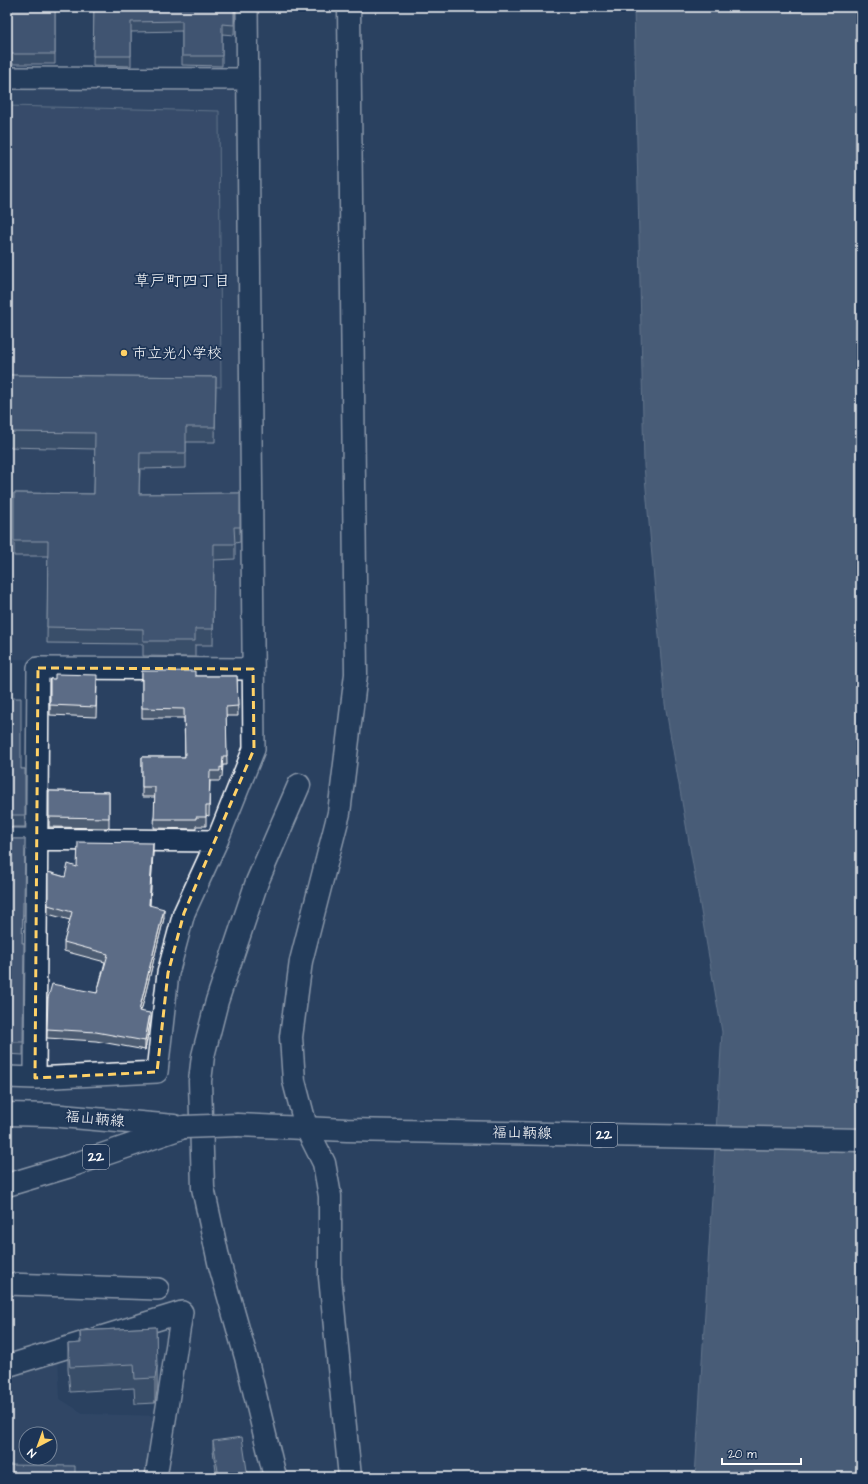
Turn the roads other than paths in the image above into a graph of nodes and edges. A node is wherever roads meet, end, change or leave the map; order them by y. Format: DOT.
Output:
graph roads {
  1 [pos="247,7"];
  2 [pos="349,7"];
  3 [pos="7,78"];
  4 [pos="248,79"];
  5 [pos="253,669"];
  6 [pos="299,785"];
  7 [pos="7,839"];
  8 [pos="37,839"];
  9 [pos="217,841"];
  10 [pos="7,1077"];
  11 [pos="35,1078"];
  12 [pos="7,1114"];
  13 [pos="184,1127"];
  14 [pos="306,1127"];
  15 [pos="861,1140"];
  16 [pos="7,1185"];
  17 [pos="7,1284"];
  18 [pos="158,1289"];
  19 [pos="7,1366"];
  20 [pos="156,1477"];
  21 [pos="276,1477"];
  22 [pos="350,1477"];
  1 -- 4 [label="street"];
  2 -- 14 [label="street"];
  3 -- 4 [label="street"];
  4 -- 5 [label="street"];
  5 -- 8 [label="street"];
  5 -- 9 [label="street"];
  6 -- 21 [label="street"];
  7 -- 8 [label="street"];
  8 -- 9 [label="street"];
  8 -- 11 [label="street"];
  9 -- 11 [label="street"];
  10 -- 11 [label="street"];
  12 -- 13 [label="street, 福山鞆線 / 22"];
  13 -- 14 [label="street, 福山鞆線 / 22, bridge"];
  13 -- 16 [label="street, 福山鞆線 / 22"];
  14 -- 15 [label="street, 福山鞆線 / 22"];
  14 -- 22 [label="street"];
  17 -- 18 [label="street"];
  19 -- 20 [label="street"];
}
